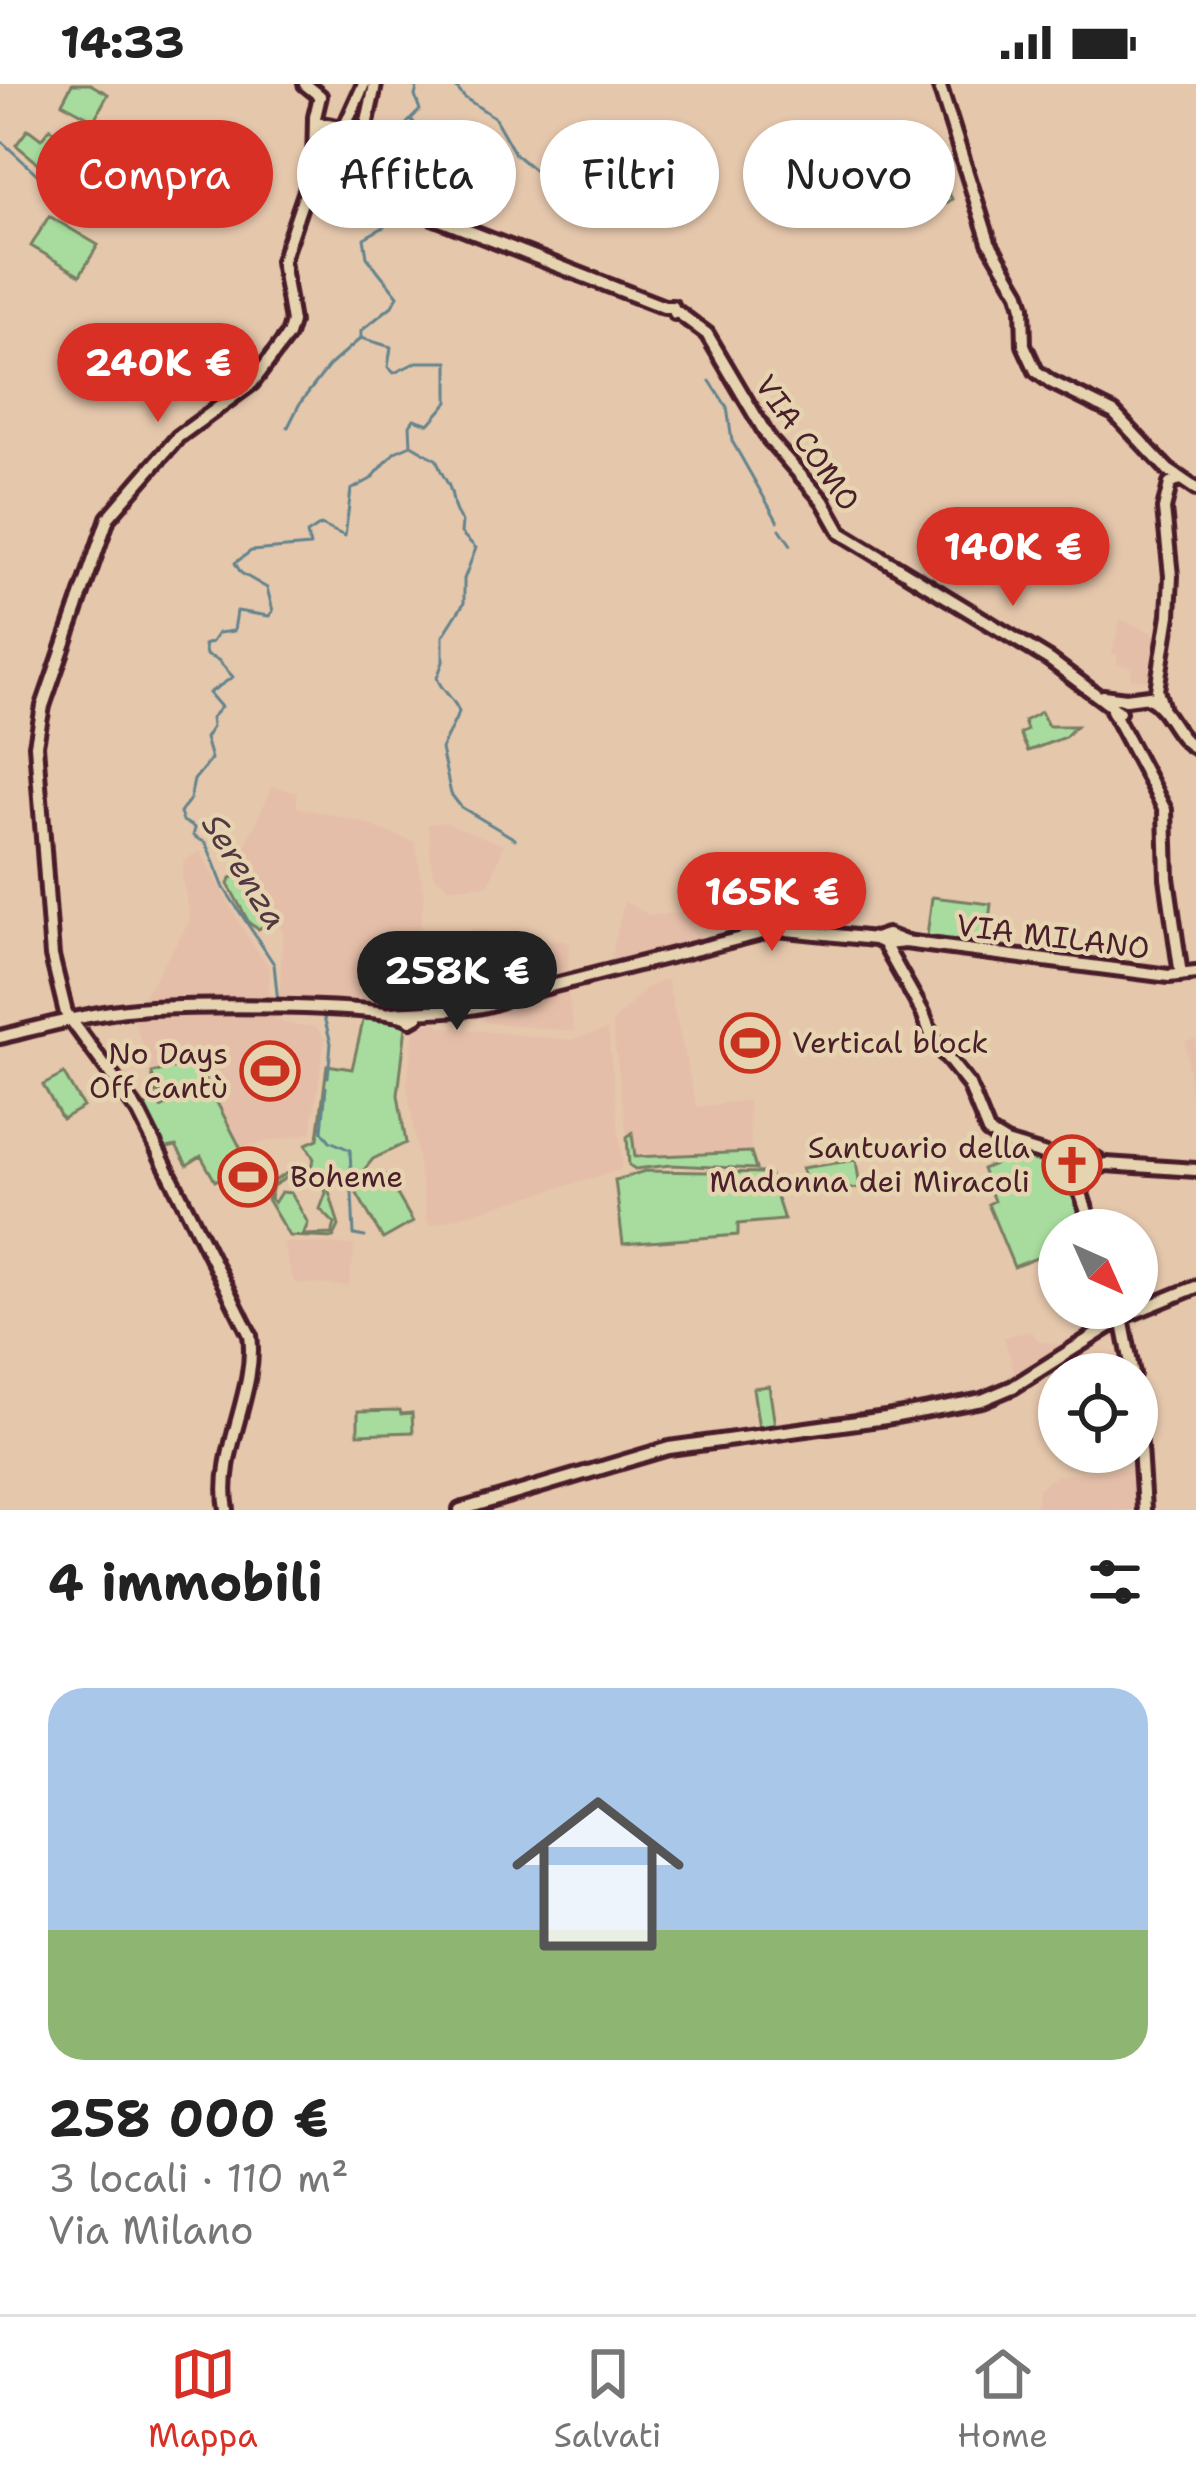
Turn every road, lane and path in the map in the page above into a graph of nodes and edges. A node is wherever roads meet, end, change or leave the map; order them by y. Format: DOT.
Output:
graph roads {
  1 [pos="305,84"];
  2 [pos="364,84"];
  3 [pos="375,84"];
  4 [pos="939,84"];
  5 [pos="316,120"];
  6 [pos="348,120"];
  7 [pos="297,217"];
  8 [pos="1173,477"];
  9 [pos="1196,489"];
  10 [pos="1126,704"];
  11 [pos="1190,745"];
  12 [pos="885,942"];
  13 [pos="1196,973"];
  14 [pos="1181,975"];
  15 [pos="71,1020"];
  16 [pos="0,1036"];
  17 [pos="1097,1165"];
  18 [pos="1195,1168"];
  19 [pos="1086,1209"];
  20 [pos="1194,1288"];
  21 [pos="1158,1301"];
  22 [pos="1101,1329"];
  23 [pos="1141,1473"];
  24 [pos="227,1510"];
  25 [pos="460,1510"];
  26 [pos="1144,1510"];
  1 -- 5 [label="street"];
  2 -- 6 [label="street"];
  3 -- 10 [label="street, VIA COMO"];
  4 -- 8 [label="street"];
  7 -- 15 [label="street"];
  8 -- 9 [label="street"];
  8 -- 10 [label="street"];
  10 -- 11 [label="street"];
  10 -- 14 [label="street"];
  12 -- 14 [label="street, VIA MILANO"];
  12 -- 15 [label="street, VIA MILANO"];
  12 -- 17 [label="street"];
  13 -- 14 [label="street, VIA MILANO"];
  15 -- 16 [label="street, VIA MILANO"];
  15 -- 24 [label="street"];
  17 -- 18 [label="street"];
  17 -- 19 [label="street"];
  20 -- 21 [label="street"];
  22 -- 25 [label="street"];
  23 -- 26 [label="street"];
}
